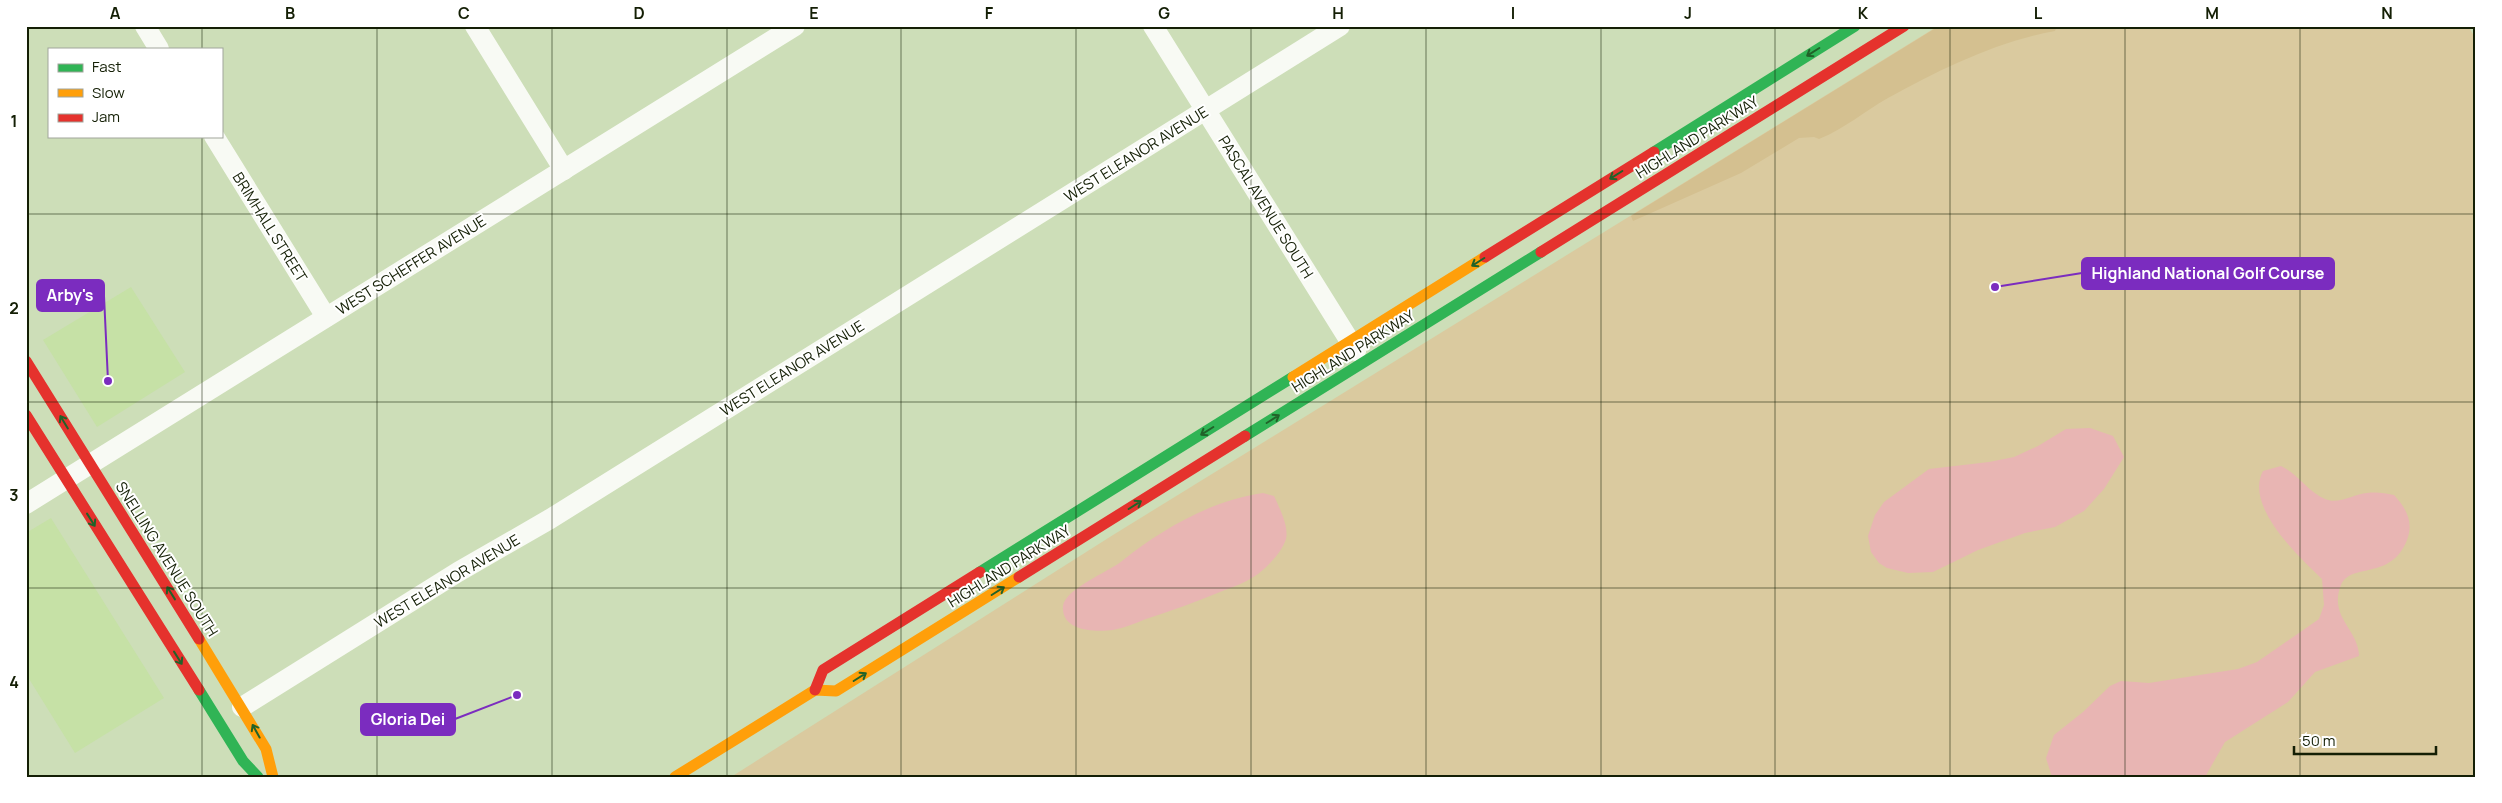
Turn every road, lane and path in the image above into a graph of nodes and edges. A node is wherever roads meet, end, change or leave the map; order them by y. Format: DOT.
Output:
graph roads {
  1 [pos="146,26"];
  2 [pos="475,26"];
  3 [pos="795,26"];
  4 [pos="1154,26"];
  5 [pos="1340,26"];
  6 [pos="1855,26"];
  7 [pos="1904,26"];
  8 [pos="1834,32"];
  9 [pos="159,48"];
  10 [pos="1851,59"];
  11 [pos="1206,110"];
  12 [pos="215,138"];
  13 [pos="564,170"];
  14 [pos="326,317"];
  15 [pos="1350,342"];
  16 [pos="26,361"];
  17 [pos="1363,362"];
  18 [pos="26,415"];
  19 [pos="90,464"];
  20 [pos="66,479"];
  21 [pos="26,504"];
  22 [pos="815,690"];
  23 [pos="242,707"];
  24 [pos="258,777"];
  25 [pos="273,777"];
  26 [pos="675,777"];
  1 -- 9 [label="street"];
  2 -- 13 [label="street"];
  3 -- 13 [label="street, WEST SCHEFFER AVENUE"];
  4 -- 11 [label="street, PASCAL AVENUE SOUTH"];
  5 -- 11 [label="street, WEST ELEANOR AVENUE"];
  6 -- 8 [label="street, HIGHLAND PARKWAY"];
  7 -- 10 [label="street, HIGHLAND PARKWAY"];
  8 -- 10 [label="street"];
  8 -- 15 [label="street, HIGHLAND PARKWAY, one-way"];
  10 -- 17 [label="street, HIGHLAND PARKWAY"];
  11 -- 15 [label="street, PASCAL AVENUE SOUTH"];
  11 -- 23 [label="street, WEST ELEANOR AVENUE"];
  12 -- 14 [label="street, BRIMHALL STREET"];
  13 -- 14 [label="street, WEST SCHEFFER AVENUE"];
  14 -- 19 [label="street, WEST SCHEFFER AVENUE"];
  15 -- 17 [label="street, PASCAL AVENUE SOUTH"];
  15 -- 22 [label="street, HIGHLAND PARKWAY, one-way"];
  19 -- 16 [label="street, SNELLING AVENUE SOUTH, one-way"];
  22 -- 17 [label="street, HIGHLAND PARKWAY, one-way"];
  18 -- 20 [label="street"];
  19 -- 20 [label="street, WEST SCHEFFER AVENUE"];
  23 -- 19 [label="street, SNELLING AVENUE SOUTH, one-way"];
  20 -- 21 [label="street, WEST SCHEFFER AVENUE"];
  20 -- 24 [label="street, one-way"];
  22 -- 26 [label="street, HIGHLAND PARKWAY"];
  25 -- 23 [label="street, SNELLING AVENUE SOUTH, one-way"];
}
